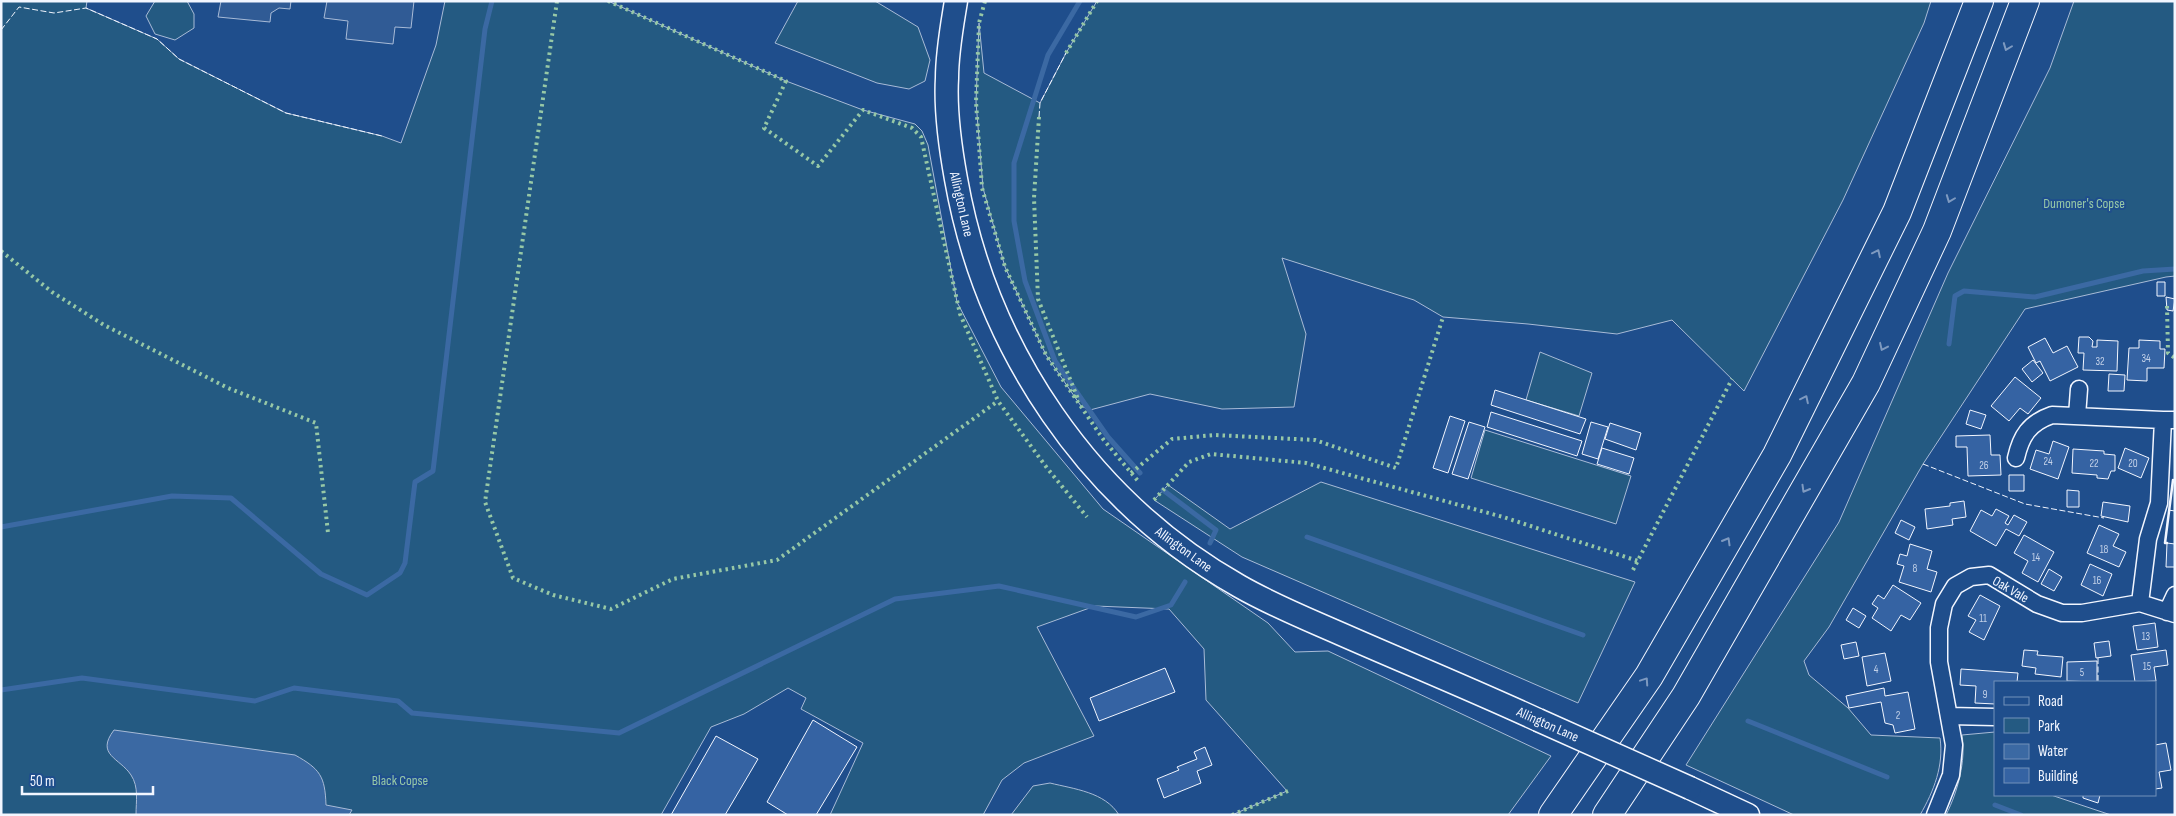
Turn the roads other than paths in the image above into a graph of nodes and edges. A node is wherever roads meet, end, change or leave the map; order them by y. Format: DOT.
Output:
graph roads {
  1 [pos="956,1"];
  2 [pos="1979,1"];
  3 [pos="2025,1"];
  4 [pos="2079,389"];
  5 [pos="2077,416"];
  6 [pos="2169,420"];
  7 [pos="2016,458"];
  8 [pos="2175,595"];
  9 [pos="2140,603"];
  10 [pos="2171,613"];
  11 [pos="1949,716"];
  12 [pos="1994,717"];
  13 [pos="1553,815"];
  14 [pos="1607,815"];
  15 [pos="1748,815"];
  16 [pos="1935,815"];
  1 -- 15 [label="street, Allington Lane, bridge"];
  13 -- 2 [label="highway, one-way"];
  3 -- 14 [label="highway, one-way"];
  4 -- 5 [label="street"];
  5 -- 6 [label="street"];
  5 -- 7 [label="street"];
  6 -- 9 [label="street"];
  8 -- 10 [label="street"];
  9 -- 10 [label="street, Oak Vale"];
  9 -- 11 [label="street, Oak Vale"];
  11 -- 12 [label="street"];
  11 -- 16 [label="street, Oak Vale"];
}
